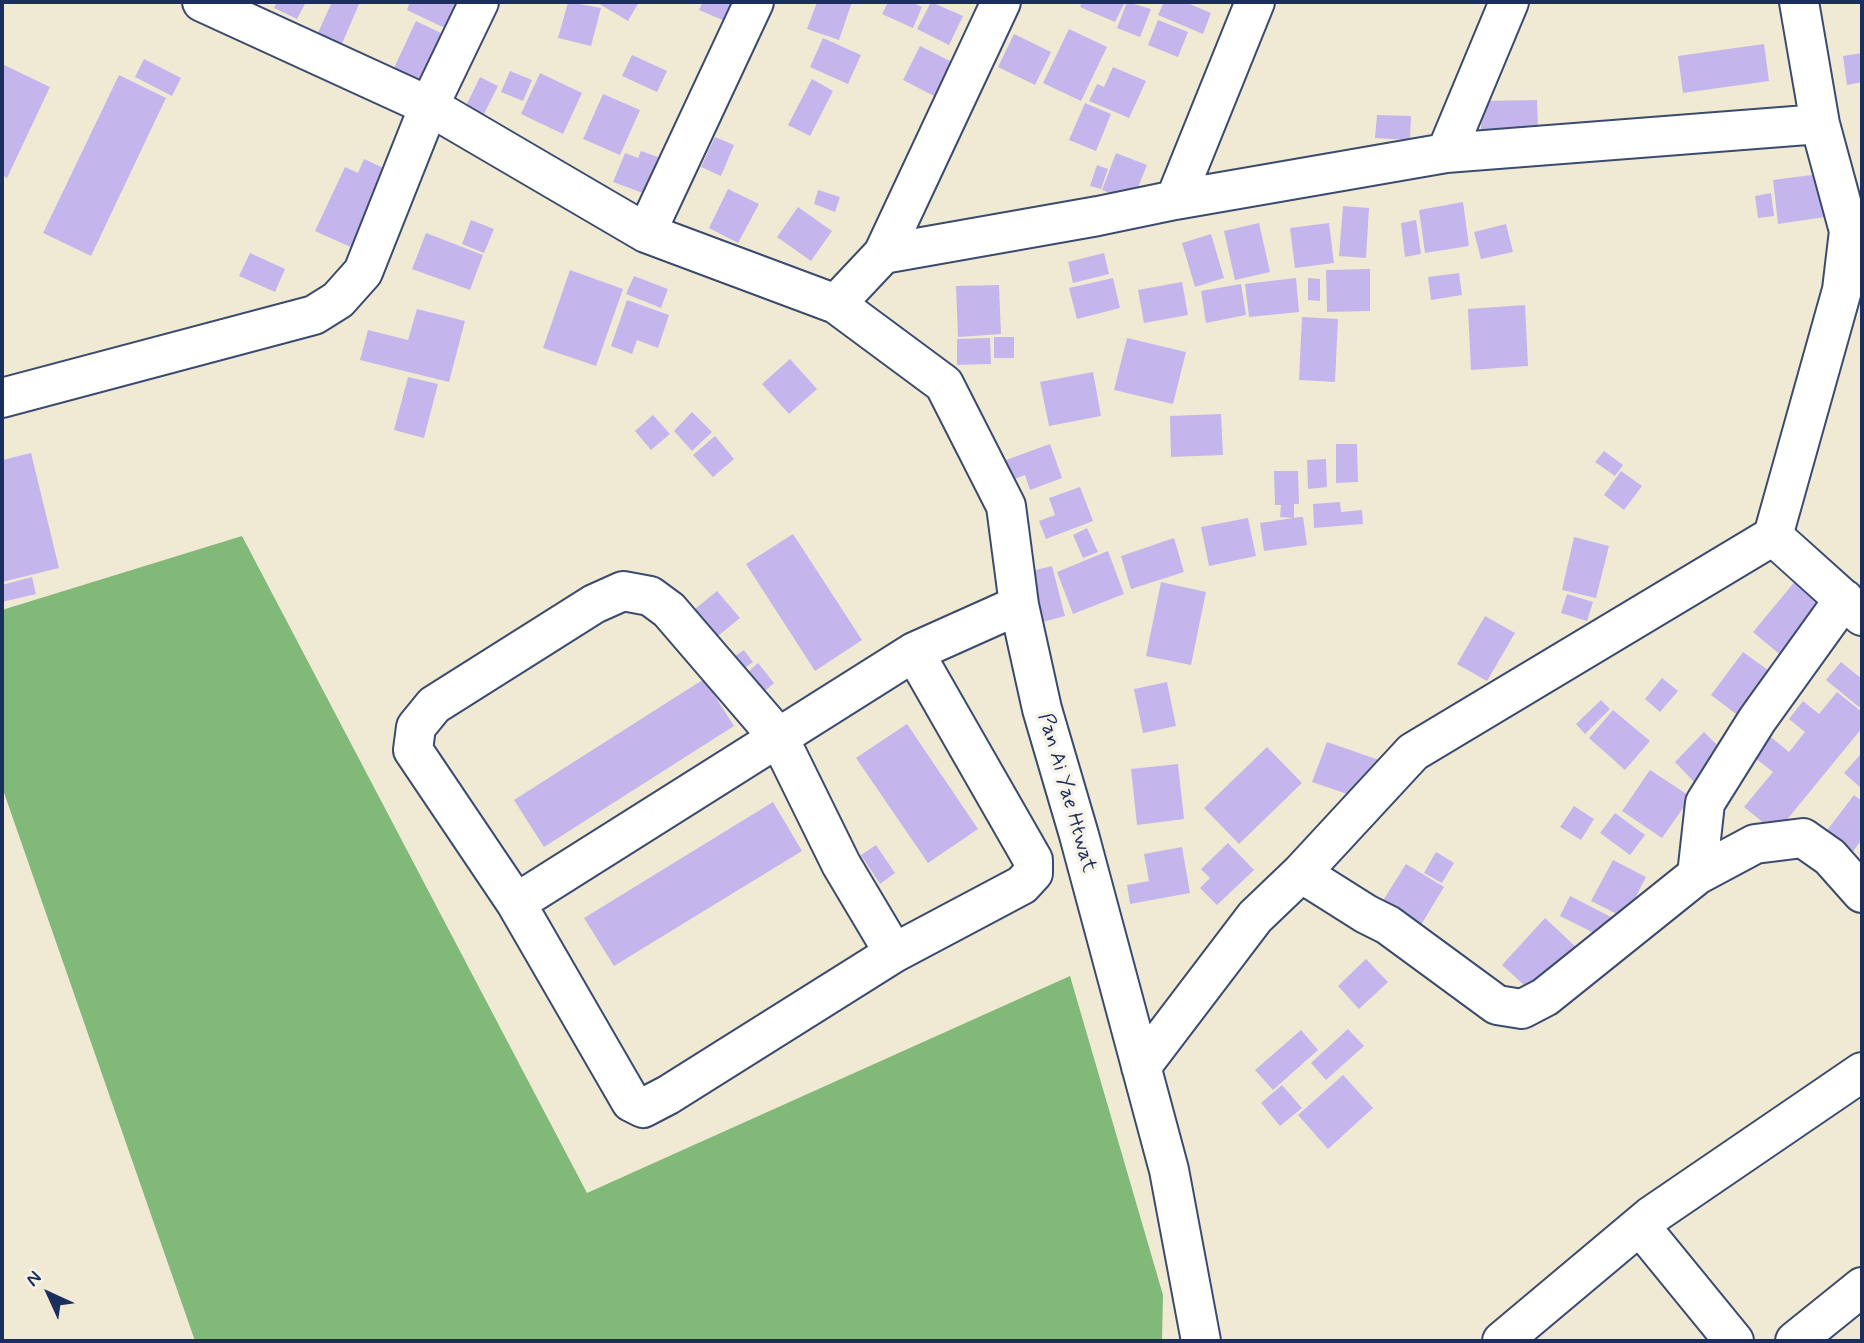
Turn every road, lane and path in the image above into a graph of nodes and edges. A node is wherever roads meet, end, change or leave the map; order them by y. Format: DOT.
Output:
graph roads {
  1 [pos="202,2"];
  2 [pos="480,2"];
  3 [pos="754,2"];
  4 [pos="1000,2"];
  5 [pos="1255,2"];
  6 [pos="1509,2"];
  7 [pos="1799,2"];
  8 [pos="253,13"];
  9 [pos="429,106"];
  10 [pos="1820,124"];
  11 [pos="1446,153"];
  12 [pos="1175,200"];
  13 [pos="646,233"];
  14 [pos="883,254"];
  15 [pos="835,304"];
  16 [pos="2,398"];
  17 [pos="1773,536"];
  18 [pos="1019,605"];
  19 [pos="1853,607"];
  20 [pos="914,652"];
  21 [pos="779,738"];
  22 [pos="1301,873"];
  23 [pos="1697,875"];
  24 [pos="1862,893"];
  25 [pos="516,904"];
  26 [pos="894,953"];
  27 [pos="1141,1067"];
  28 [pos="1862,1072"];
  29 [pos="1640,1226"];
  30 [pos="1862,1287"];
  31 [pos="1201,1341"];
  32 [pos="1502,1341"];
  33 [pos="1734,1341"];
  34 [pos="1795,1341"];
  1 -- 8 [label="street, Pan Ai Yae Htwat"];
  2 -- 9 [label="street"];
  3 -- 13 [label="street"];
  4 -- 14 [label="street"];
  5 -- 12 [label="street"];
  6 -- 11 [label="street"];
  7 -- 10 [label="street"];
  8 -- 9 [label="street, Pan Ai Yae Htwat"];
  9 -- 13 [label="street, Pan Ai Yae Htwat"];
  9 -- 16 [label="street"];
  10 -- 11 [label="street"];
  10 -- 17 [label="street"];
  11 -- 12 [label="street"];
  12 -- 14 [label="street"];
  13 -- 15 [label="street, Pan Ai Yae Htwat"];
  14 -- 15 [label="street"];
  15 -- 18 [label="street, Pan Ai Yae Htwat"];
  17 -- 19 [label="street"];
  17 -- 22 [label="street"];
  18 -- 20 [label="street"];
  18 -- 27 [label="street, Pan Ai Yae Htwat"];
  19 -- 23 [label="street"];
  20 -- 21 [label="street"];
  20 -- 26 [label="street"];
  21 -- 25 [label="street"];
  21 -- 25 [label="street"];
  21 -- 26 [label="street"];
  22 -- 23 [label="street"];
  22 -- 27 [label="street"];
  23 -- 24 [label="street"];
  25 -- 26 [label="street"];
  27 -- 31 [label="street, Pan Ai Yae Htwat"];
  28 -- 29 [label="street"];
  29 -- 32 [label="street"];
  29 -- 33 [label="street"];
  30 -- 34 [label="street"];
}
